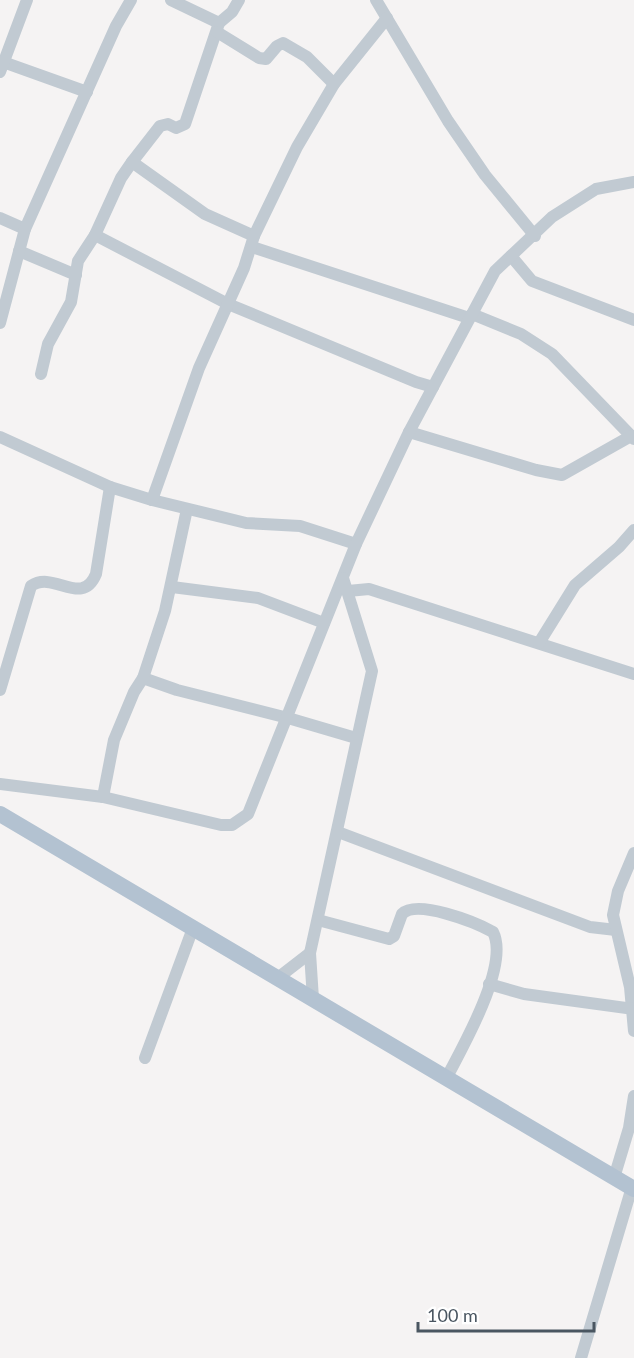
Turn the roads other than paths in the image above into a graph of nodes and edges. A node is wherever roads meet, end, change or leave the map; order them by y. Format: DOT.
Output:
graph roads {
  1 [pos="27,0"];
  2 [pos="130,0"];
  3 [pos="171,0"];
  4 [pos="239,0"];
  5 [pos="376,0"];
  6 [pos="387,18"];
  7 [pos="218,27"];
  8 [pos="1,65"];
  9 [pos="334,84"];
  10 [pos="87,92"];
  11 [pos="132,162"];
  12 [pos="634,182"];
  13 [pos="0,218"];
  14 [pos="25,229"];
  15 [pos="95,236"];
  16 [pos="535,236"];
  17 [pos="253,241"];
  18 [pos="19,251"];
  19 [pos="511,256"];
  20 [pos="76,275"];
  21 [pos="228,304"];
  22 [pos="472,314"];
  23 [pos="634,320"];
  24 [pos="0,323"];
  25 [pos="41,374"];
  26 [pos="433,387"];
  27 [pos="409,432"];
  28 [pos="0,437"];
  29 [pos="633,438"];
  30 [pos="110,487"];
  31 [pos="152,500"];
  32 [pos="187,509"];
  33 [pos="634,530"];
  34 [pos="356,544"];
  35 [pos="343,578"];
  36 [pos="172,587"];
  37 [pos="348,591"];
  38 [pos="324,623"];
  39 [pos="538,643"];
  40 [pos="634,674"];
  41 [pos="144,678"];
  42 [pos="0,690"];
  43 [pos="288,718"];
  44 [pos="356,738"];
  45 [pos="0,784"];
  46 [pos="103,797"];
  47 [pos="0,814"];
  48 [pos="338,832"];
  49 [pos="634,853"];
  50 [pos="318,920"];
  51 [pos="192,928"];
  52 [pos="616,930"];
  53 [pos="310,953"];
  54 [pos="279,977"];
  55 [pos="489,984"];
  56 [pos="313,999"];
  57 [pos="633,1008"];
  58 [pos="634,1031"];
  59 [pos="145,1059"];
  60 [pos="447,1077"];
  61 [pos="634,1096"];
  62 [pos="614,1178"];
  63 [pos="633,1188"];
  64 [pos="581,1358"];
  1 -- 8 [label="street"];
  2 -- 10 [label="street"];
  3 -- 7 [label="street"];
  4 -- 7 [label="street"];
  5 -- 6 [label="street"];
  6 -- 9 [label="street"];
  6 -- 16 [label="street"];
  7 -- 9 [label="street"];
  7 -- 11 [label="street"];
  8 -- 10 [label="street"];
  9 -- 17 [label="street"];
  10 -- 14 [label="street"];
  11 -- 15 [label="street"];
  11 -- 17 [label="street"];
  12 -- 16 [label="street"];
  13 -- 14 [label="street"];
  14 -- 18 [label="street"];
  15 -- 20 [label="street"];
  15 -- 21 [label="street"];
  16 -- 19 [label="street"];
  17 -- 21 [label="street"];
  17 -- 22 [label="street"];
  18 -- 20 [label="street"];
  18 -- 24 [label="street"];
  19 -- 22 [label="street"];
  19 -- 23 [label="street"];
  20 -- 25 [label="street"];
  21 -- 26 [label="street"];
  21 -- 31 [label="street"];
  22 -- 26 [label="street"];
  22 -- 29 [label="street"];
  26 -- 27 [label="street"];
  27 -- 29 [label="street"];
  27 -- 34 [label="street"];
  28 -- 30 [label="street"];
  30 -- 31 [label="street"];
  30 -- 42 [label="street"];
  31 -- 32 [label="street"];
  32 -- 34 [label="street"];
  32 -- 36 [label="street"];
  33 -- 39 [label="street"];
  34 -- 35 [label="street"];
  35 -- 37 [label="street"];
  35 -- 38 [label="street"];
  36 -- 38 [label="street"];
  36 -- 41 [label="street"];
  37 -- 39 [label="street"];
  37 -- 44 [label="street"];
  38 -- 43 [label="street"];
  39 -- 40 [label="street"];
  41 -- 43 [label="street"];
  41 -- 46 [label="street"];
  43 -- 44 [label="street"];
  43 -- 46 [label="street"];
  44 -- 48 [label="street"];
  45 -- 46 [label="street"];
  47 -- 51 [label="main road"];
  48 -- 50 [label="street"];
  48 -- 52 [label="street"];
  49 -- 52 [label="street"];
  50 -- 53 [label="street"];
  50 -- 55 [label="street"];
  51 -- 54 [label="main road"];
  51 -- 59 [label="street"];
  52 -- 57 [label="street"];
  53 -- 54 [label="street"];
  53 -- 56 [label="street"];
  54 -- 56 [label="main road"];
  55 -- 57 [label="street"];
  55 -- 60 [label="street"];
  56 -- 60 [label="main road"];
  57 -- 58 [label="street"];
  60 -- 62 [label="main road"];
  61 -- 62 [label="street"];
  62 -- 63 [label="main road"];
  63 -- 64 [label="street"];
}
